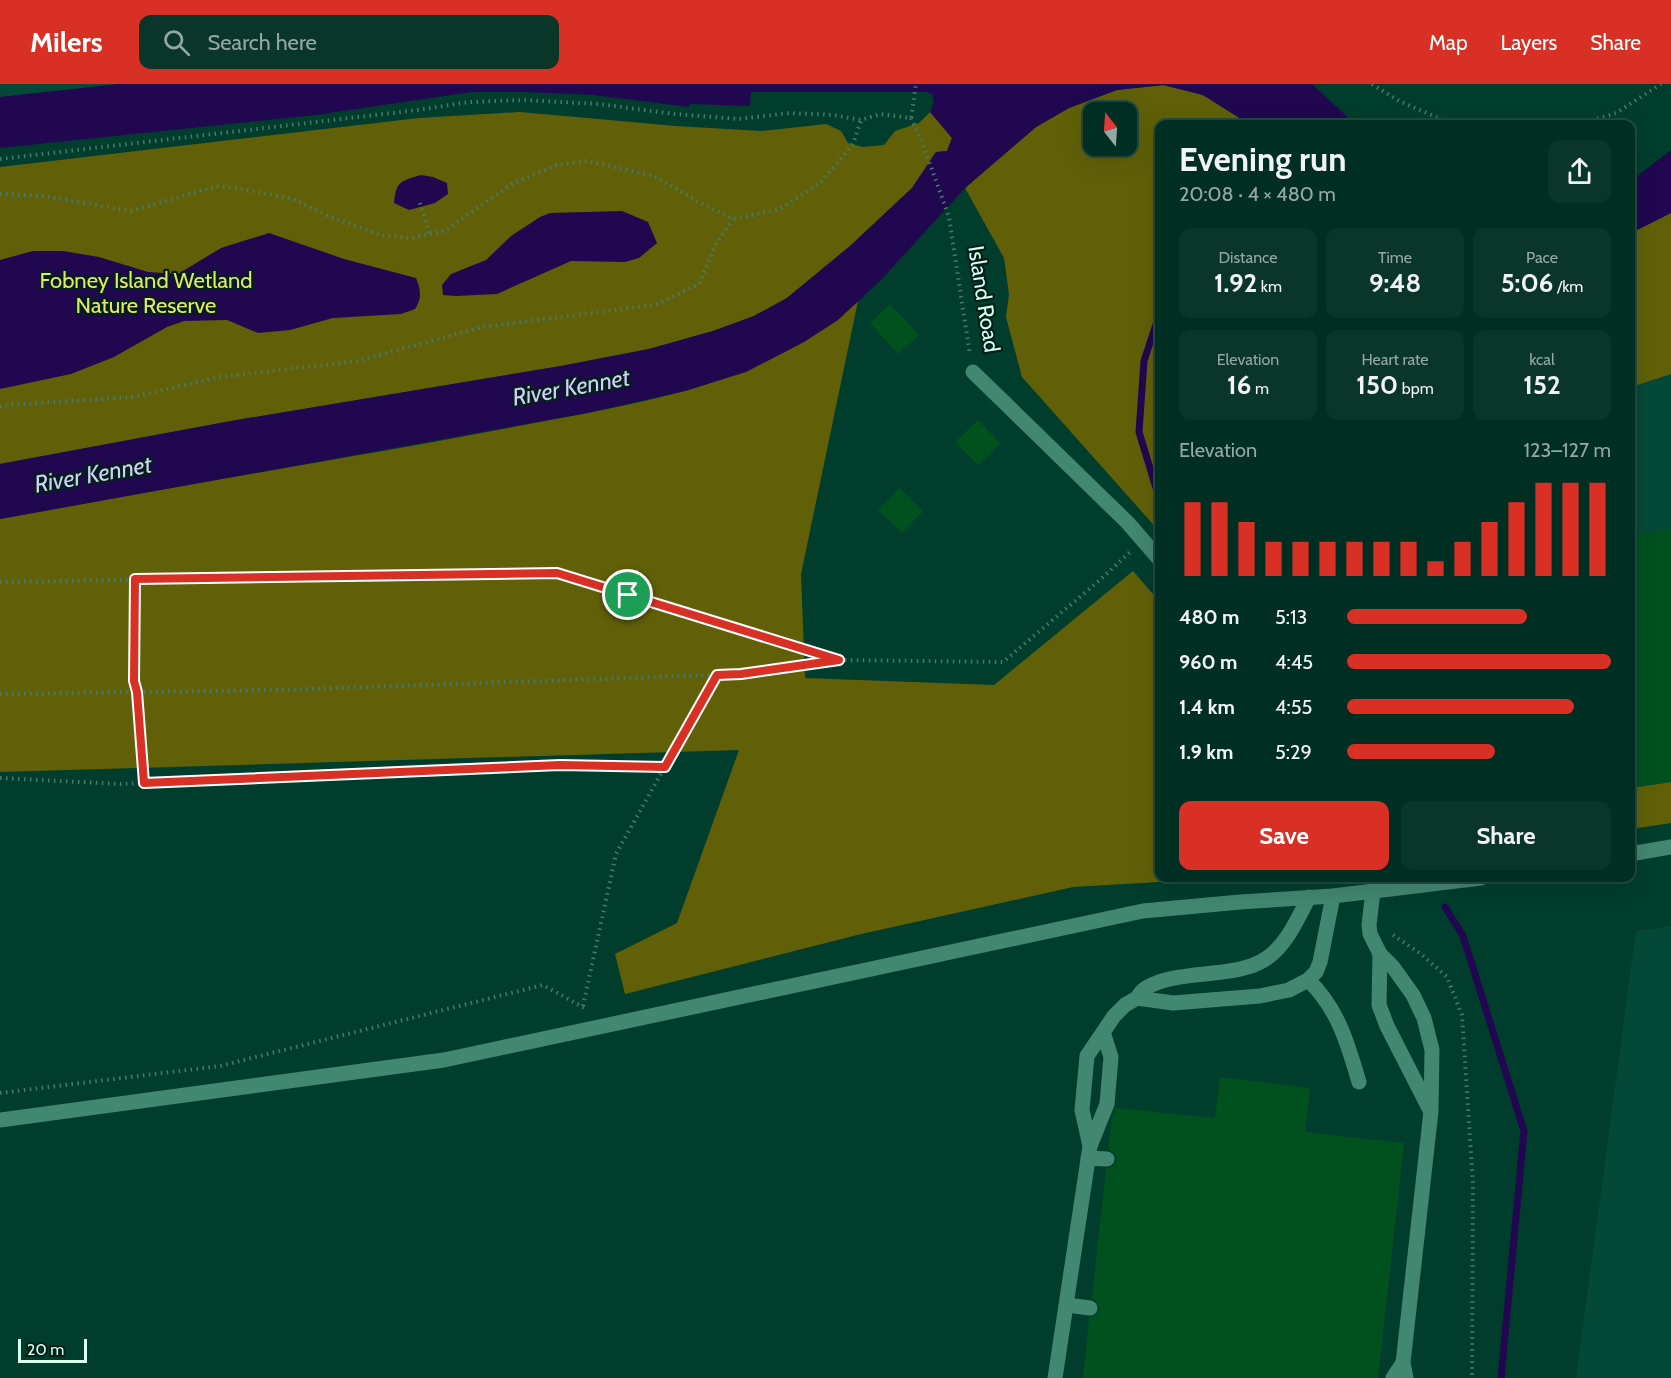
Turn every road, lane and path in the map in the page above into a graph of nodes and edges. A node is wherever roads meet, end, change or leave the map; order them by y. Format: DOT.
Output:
graph roads {
  1 [pos="916,84"];
  2 [pos="1372,84"];
  3 [pos="1661,84"];
  4 [pos="911,118"];
  5 [pos="861,120"];
  6 [pos="1443,120"];
  7 [pos="1593,120"];
  8 [pos="0,159"];
  9 [pos="0,194"];
  10 [pos="420,203"];
  11 [pos="733,219"];
  12 [pos="430,235"];
  13 [pos="973,372"];
  14 [pos="0,407"];
  15 [pos="1142,540"];
  16 [pos="1155,554"];
  17 [pos="135,579"];
  18 [pos="0,582"];
  19 [pos="839,660"];
  20 [pos="717,675"];
  21 [pos="137,692"];
  22 [pos="0,694"];
  23 [pos="665,767"];
  24 [pos="0,778"];
  25 [pos="144,783"];
  26 [pos="1671,847"];
  27 [pos="1635,853"];
  28 [pos="1428,882"];
  29 [pos="1376,886"];
  30 [pos="1333,896"];
  31 [pos="1309,897"];
  32 [pos="1390,933"];
  33 [pos="1380,954"];
  34 [pos="1308,980"];
  35 [pos="1137,998"];
  36 [pos="1103,1032"];
  37 [pos="1359,1083"];
  38 [pos="0,1093"];
  39 [pos="1431,1111"];
  40 [pos="0,1120"];
  41 [pos="1089,1152"];
  42 [pos="1107,1159"];
  43 [pos="1066,1305"];
  44 [pos="1090,1308"];
  45 [pos="1405,1370"];
  46 [pos="1055,1378"];
  47 [pos="1393,1378"];
  48 [pos="1472,1378"];
  1 -- 4 [label="path"];
  2 -- 6 [label="path"];
  3 -- 7 [label="path"];
  4 -- 5 [label="path"];
  4 -- 13 [label="path, Island Road"];
  5 -- 8 [label="path"];
  5 -- 11 [label="path"];
  9 -- 12 [label="path"];
  10 -- 12 [label="path"];
  11 -- 12 [label="path"];
  11 -- 14 [label="path"];
  13 -- 15 [label="street, Island Road"];
  15 -- 16 [label="street, Island Road"];
  15 -- 19 [label="path"];
  17 -- 18 [label="path"];
  17 -- 19 [label="path"];
  17 -- 21 [label="path"];
  19 -- 20 [label="path"];
  20 -- 21 [label="path"];
  20 -- 23 [label="path"];
  21 -- 22 [label="path"];
  21 -- 25 [label="path"];
  23 -- 25 [label="path"];
  23 -- 38 [label="path"];
  24 -- 25 [label="path"];
  26 -- 27 [label="street"];
  28 -- 29 [label="street"];
  29 -- 30 [label="street"];
  29 -- 33 [label="street"];
  30 -- 31 [label="street"];
  30 -- 34 [label="street"];
  31 -- 35 [label="street"];
  31 -- 40 [label="street"];
  32 -- 48 [label="path"];
  33 -- 39 [label="street"];
  33 -- 39 [label="street"];
  34 -- 35 [label="street"];
  34 -- 37 [label="street"];
  35 -- 36 [label="street"];
  36 -- 41 [label="street"];
  36 -- 41 [label="street"];
  39 -- 45 [label="street"];
  41 -- 42 [label="street"];
  41 -- 43 [label="street"];
  43 -- 44 [label="street"];
  43 -- 46 [label="street"];
  45 -- 47 [label="street"];
}
